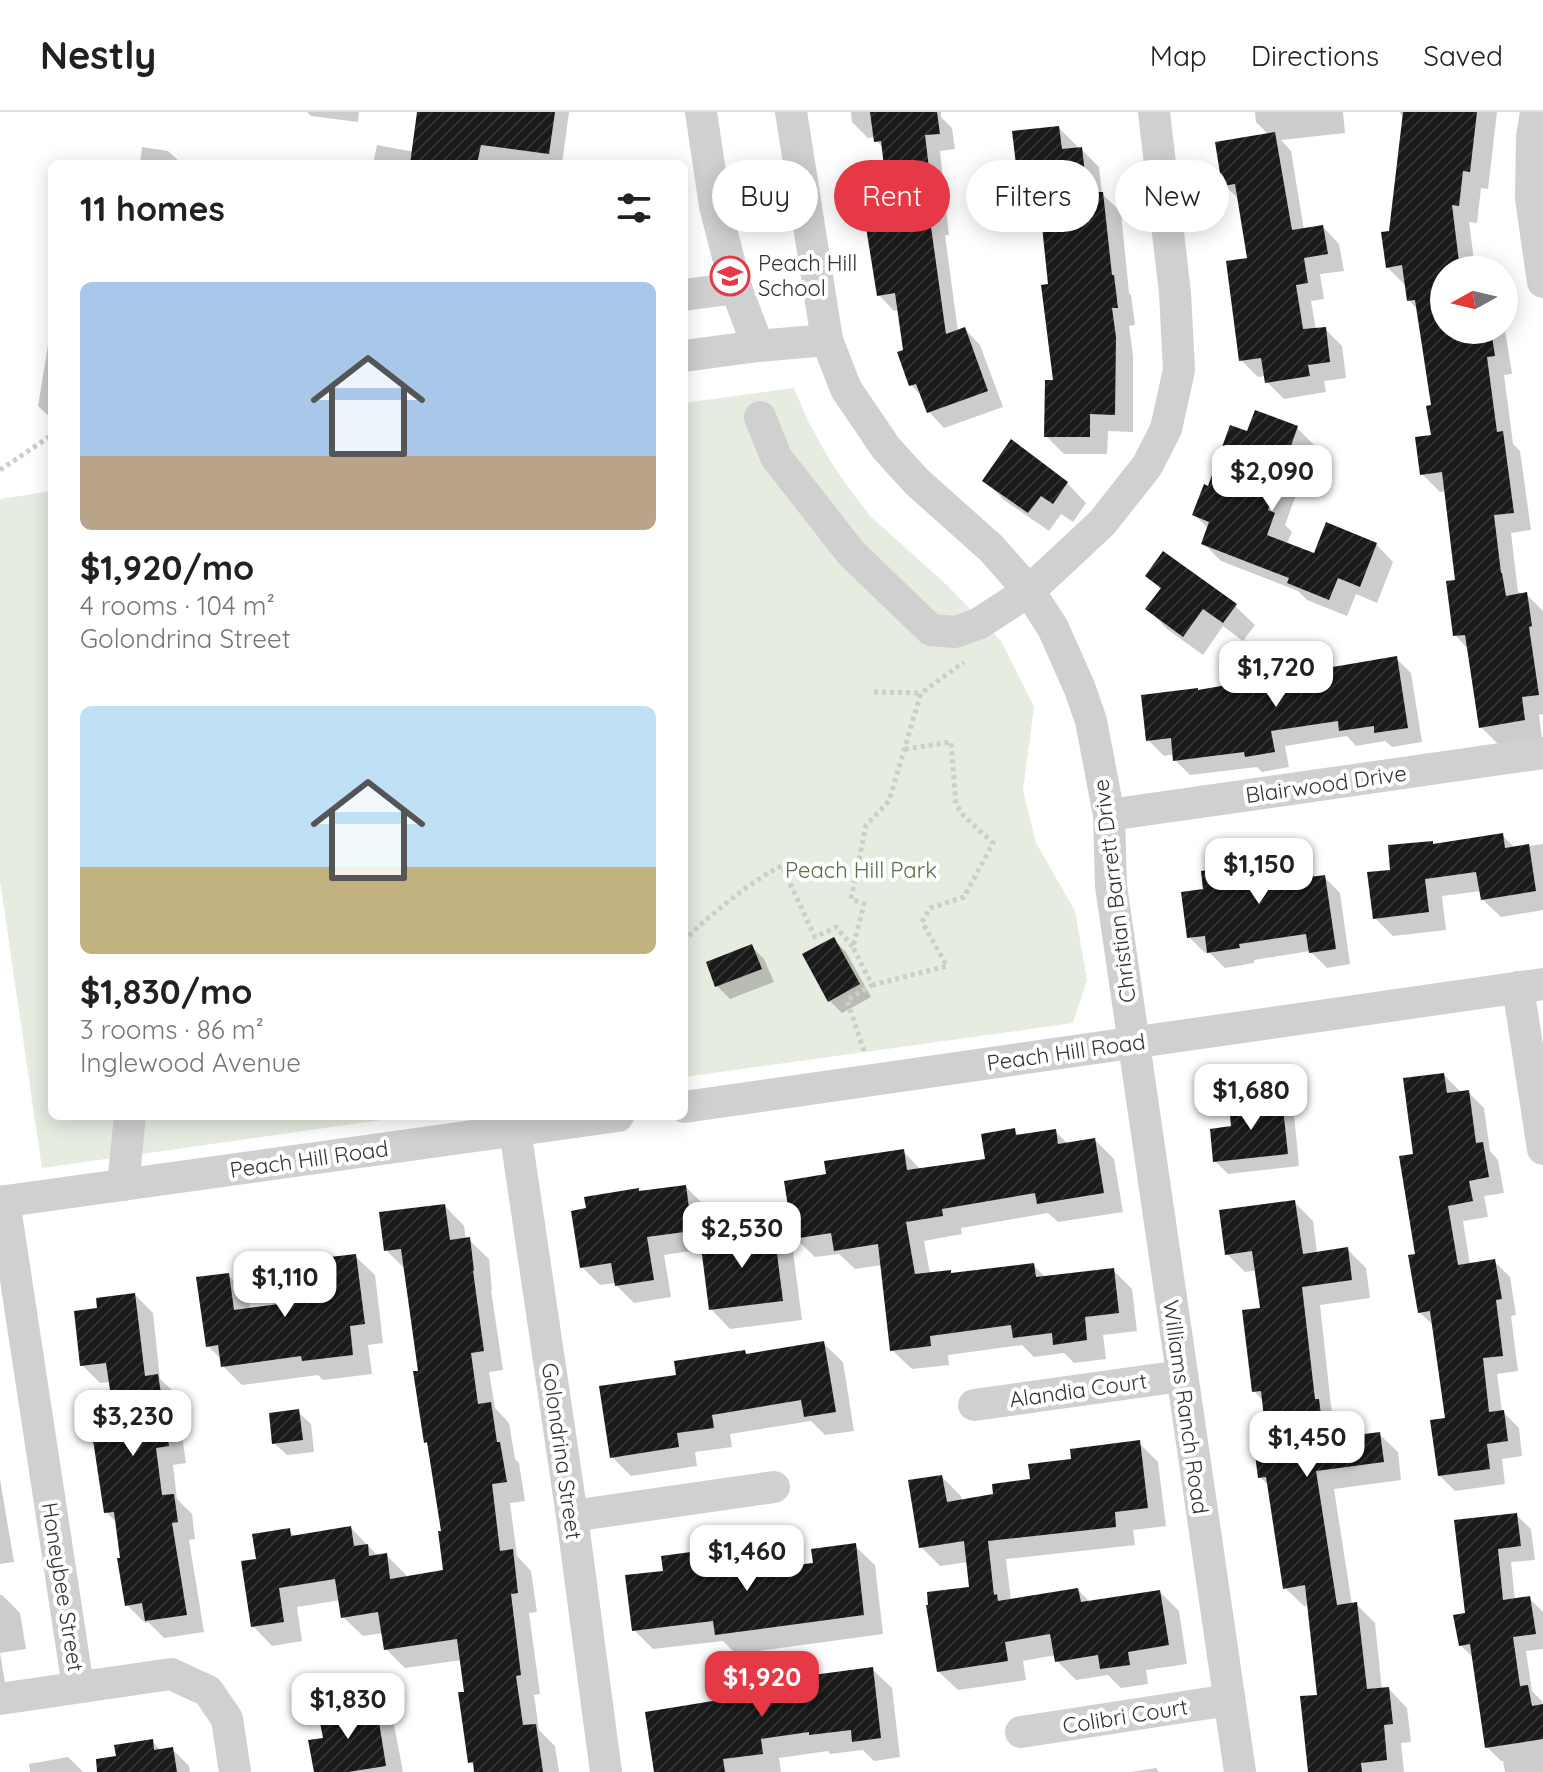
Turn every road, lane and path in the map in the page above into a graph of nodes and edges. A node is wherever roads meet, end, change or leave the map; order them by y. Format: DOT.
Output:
graph roads {
  1 [pos="701,112"];
  2 [pos="791,112"];
  3 [pos="1154,112"];
  4 [pos="1536,112"];
  5 [pos="798,160"];
  6 [pos="712,186"];
  7 [pos="722,232"];
  8 [pos="809,232"];
  9 [pos="1543,282"];
  10 [pos="736,288"];
  11 [pos="688,294"];
  12 [pos="827,340"];
  13 [pos="758,346"];
  14 [pos="688,355"];
  15 [pos="760,417"];
  16 [pos="48,438"];
  17 [pos="0,470"];
  18 [pos="1029,591"];
  19 [pos="969,659"];
  20 [pos="874,692"];
  21 [pos="921,693"];
  22 [pos="905,749"];
  23 [pos="1543,753"];
  24 [pos="1109,815"];
  25 [pos="688,937"];
  26 [pos="853,947"];
  27 [pos="872,985"];
  28 [pos="1530,986"];
  29 [pos="1132,1042"];
  30 [pos="866,1055"];
  31 [pos="688,1106"];
  32 [pos="130,1120"];
  33 [pos="571,1120"];
  34 [pos="501,1126"];
  35 [pos="1543,1149"];
  36 [pos="123,1185"];
  37 [pos="2,1201"];
  38 [pos="1181,1376"];
  39 [pos="974,1405"];
  40 [pos="774,1487"];
  41 [pos="572,1516"];
  42 [pos="78,1687"];
  43 [pos="0,1699"];
  44 [pos="1229,1700"];
  45 [pos="1021,1732"];
  46 [pos="235,1772"];
  47 [pos="606,1772"];
  48 [pos="1240,1772"];
  1 -- 6 [label="street"];
  2 -- 5 [label="street, Christian Barrett Drive"];
  3 -- 18 [label="street"];
  4 -- 9 [label="street"];
  7 -- 10 [label="street"];
  8 -- 12 [label="street, Christian Barrett Drive"];
  10 -- 11 [label="street"];
  10 -- 13 [label="street"];
  12 -- 13 [label="street"];
  12 -- 18 [label="street, Christian Barrett Drive"];
  13 -- 14 [label="street"];
  15 -- 18 [label="street"];
  16 -- 17 [label="path"];
  18 -- 24 [label="street, Christian Barrett Drive"];
  19 -- 21 [label="path"];
  20 -- 21 [label="path"];
  21 -- 22 [label="path"];
  22 -- 26 [label="path"];
  22 -- 27 [label="path"];
  23 -- 24 [label="street, Blairwood Drive"];
  24 -- 29 [label="street, Christian Barrett Drive"];
  25 -- 26 [label="path"];
  26 -- 27 [label="path"];
  27 -- 30 [label="path"];
  28 -- 29 [label="street, Peach Hill Road"];
  28 -- 35 [label="street"];
  29 -- 31 [label="street, Peach Hill Road"];
  29 -- 38 [label="street, Williams Ranch Road"];
  32 -- 36 [label="street"];
  33 -- 34 [label="street, Peach Hill Road"];
  34 -- 36 [label="street, Peach Hill Road"];
  34 -- 41 [label="street, Golondrina Street"];
  36 -- 37 [label="street, Peach Hill Road"];
  37 -- 42 [label="street, Honeybee Street"];
  38 -- 39 [label="street, Alandia Court"];
  38 -- 44 [label="street, Williams Ranch Road"];
  40 -- 41 [label="street"];
  41 -- 47 [label="street, Golondrina Street"];
  42 -- 43 [label="street"];
  42 -- 46 [label="street"];
  44 -- 45 [label="street, Colibri Court"];
  44 -- 48 [label="street, Williams Ranch Road"];
}
